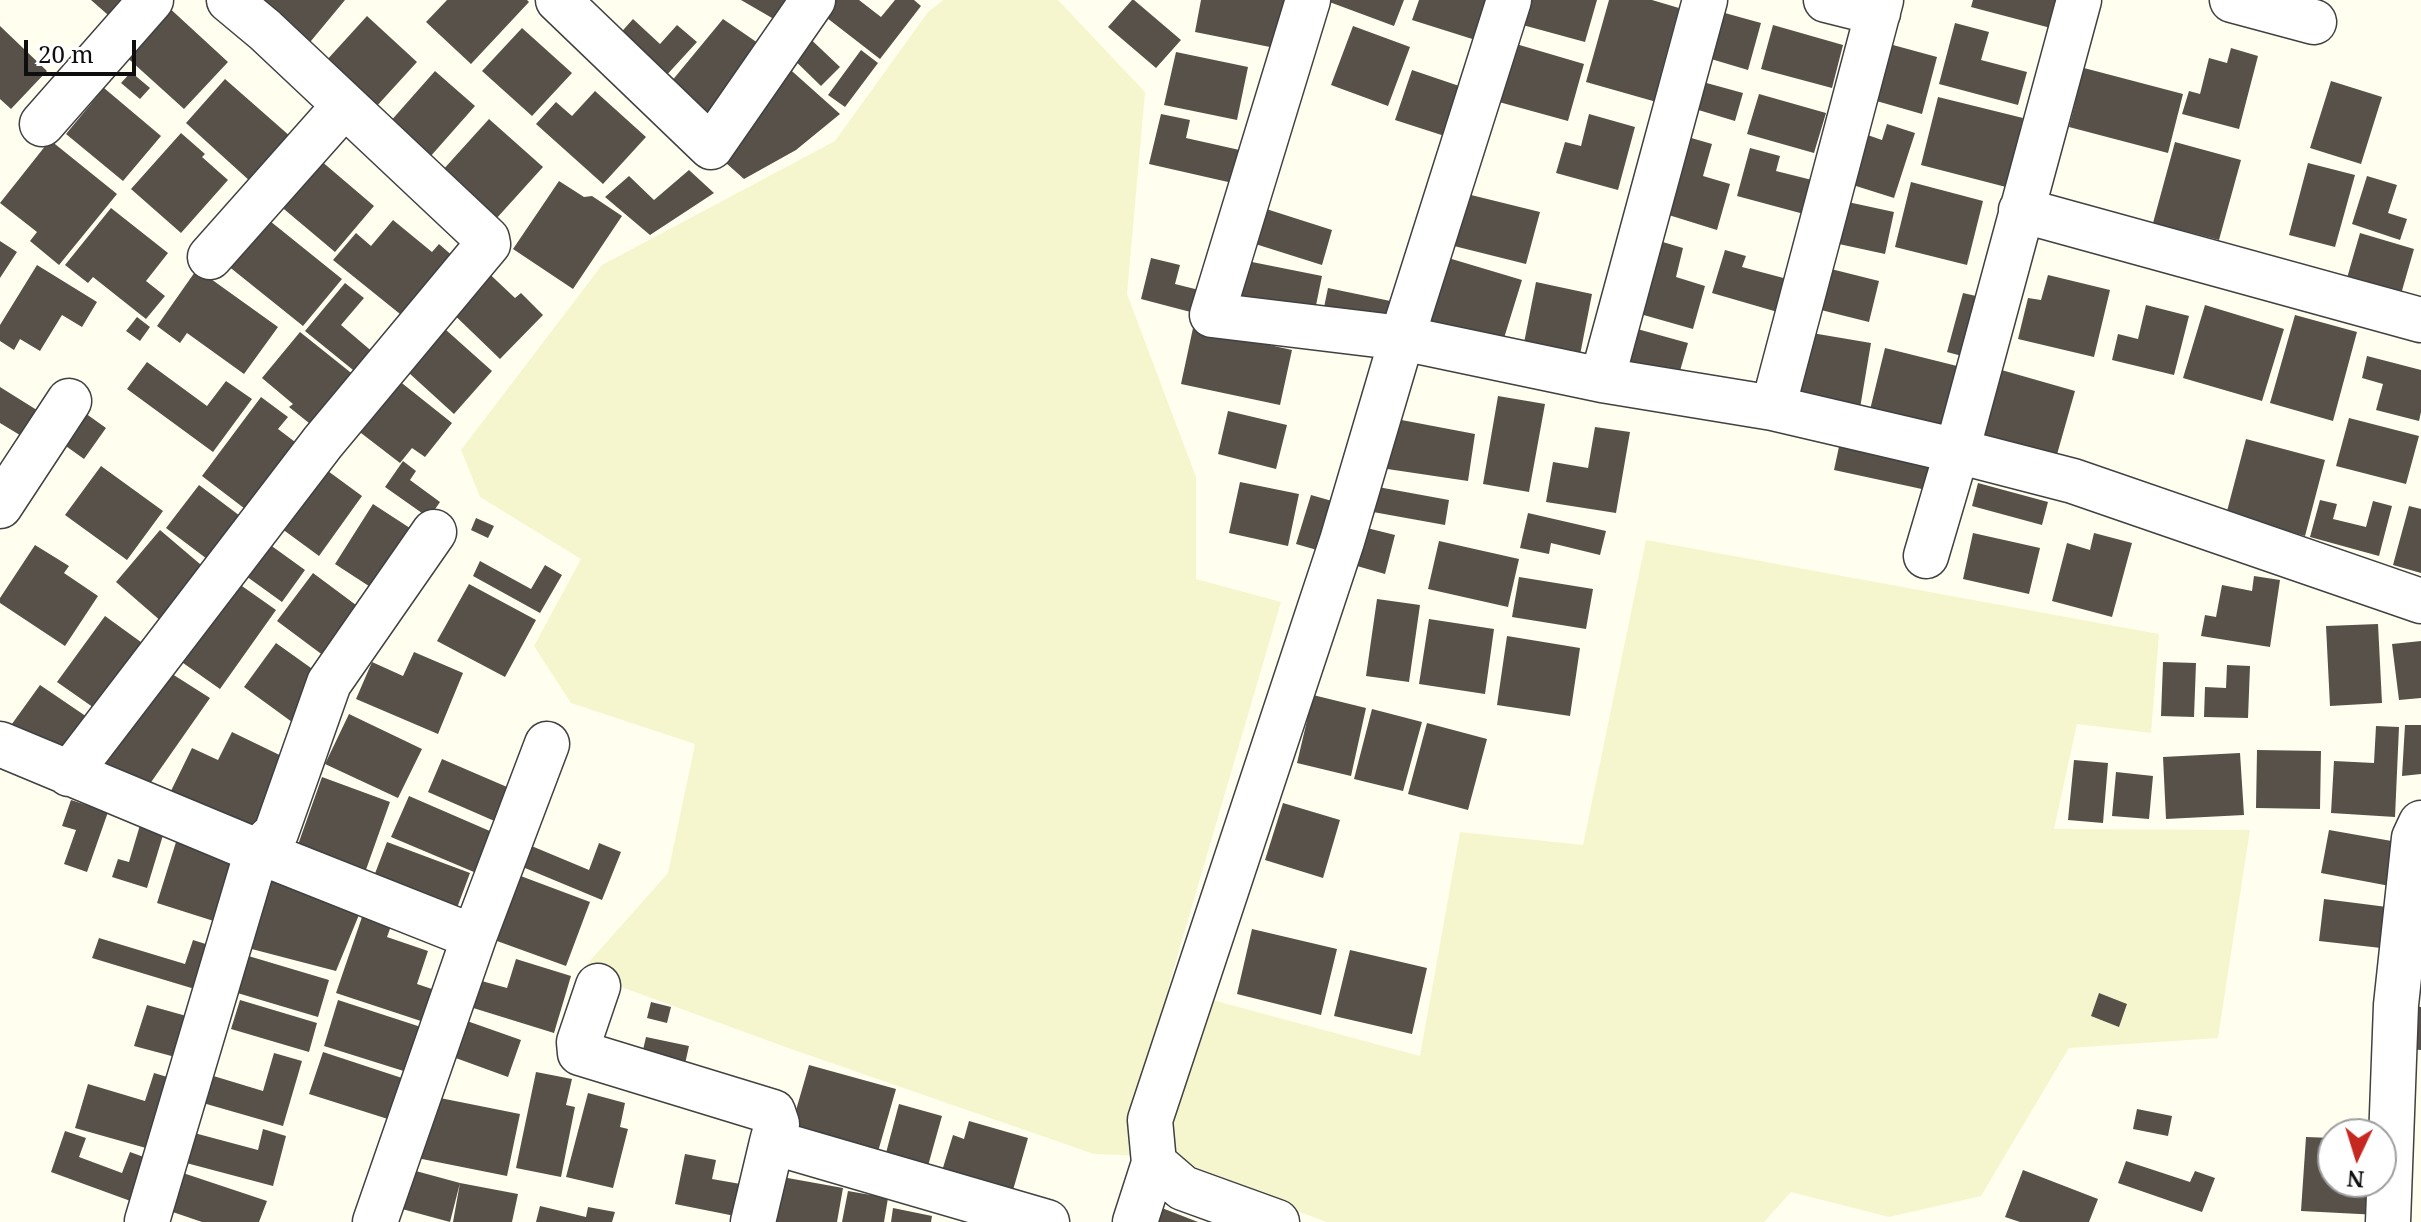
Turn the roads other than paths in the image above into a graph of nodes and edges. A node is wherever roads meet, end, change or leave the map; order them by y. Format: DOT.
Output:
graph roads {
  1 [pos="151,0"];
  2 [pos="229,0"];
  3 [pos="558,0"];
  4 [pos="813,0"];
  5 [pos="1308,0"];
  6 [pos="1509,0"];
  7 [pos="1705,0"];
  8 [pos="1826,0"];
  9 [pos="2079,0"];
  10 [pos="2232,0"];
  11 [pos="1880,6"];
  12 [pos="2314,22"];
  13 [pos="344,106"];
  14 [pos="42,124"];
  15 [pos="2021,210"];
  16 [pos="210,257"];
  17 [pos="2421,320"];
  18 [pos="1402,338"];
  19 [pos="1602,380"];
  20 [pos="69,401"];
  21 [pos="1773,408"];
  22 [pos="1957,451"];
  23 [pos="0,506"];
  24 [pos="434,532"];
  25 [pos="1926,556"];
  26 [pos="2421,601"];
  27 [pos="547,744"];
  28 [pos="2,754"];
  29 [pos="69,774"];
  30 [pos="2421,823"];
  31 [pos="257,851"];
  32 [pos="474,937"];
  33 [pos="598,986"];
  34 [pos="772,1142"];
  35 [pos="1154,1163"];
  36 [pos="147,1222"];
  37 [pos="375,1222"];
  38 [pos="753,1222"];
  39 [pos="1047,1222"];
  40 [pos="1135,1222"];
  41 [pos="1277,1222"];
  42 [pos="2388,1222"];
  1 -- 14 [label="street"];
  2 -- 13 [label="street"];
  3 -- 4 [label="street"];
  5 -- 18 [label="street"];
  6 -- 18 [label="street"];
  7 -- 19 [label="street"];
  8 -- 11 [label="street"];
  9 -- 15 [label="street"];
  10 -- 12 [label="street"];
  11 -- 21 [label="street"];
  13 -- 16 [label="street"];
  13 -- 29 [label="street"];
  15 -- 17 [label="street"];
  15 -- 22 [label="street"];
  18 -- 19 [label="street"];
  18 -- 35 [label="street"];
  19 -- 21 [label="street"];
  20 -- 23 [label="street"];
  21 -- 22 [label="street"];
  22 -- 25 [label="street"];
  22 -- 26 [label="street"];
  24 -- 31 [label="street"];
  27 -- 32 [label="street"];
  28 -- 29 [label="street"];
  29 -- 31 [label="street"];
  30 -- 42 [label="street"];
  31 -- 32 [label="street"];
  31 -- 36 [label="street"];
  32 -- 37 [label="street"];
  33 -- 34 [label="street"];
  34 -- 38 [label="street"];
  34 -- 39 [label="street"];
  35 -- 40 [label="street"];
  35 -- 41 [label="street"];
}
